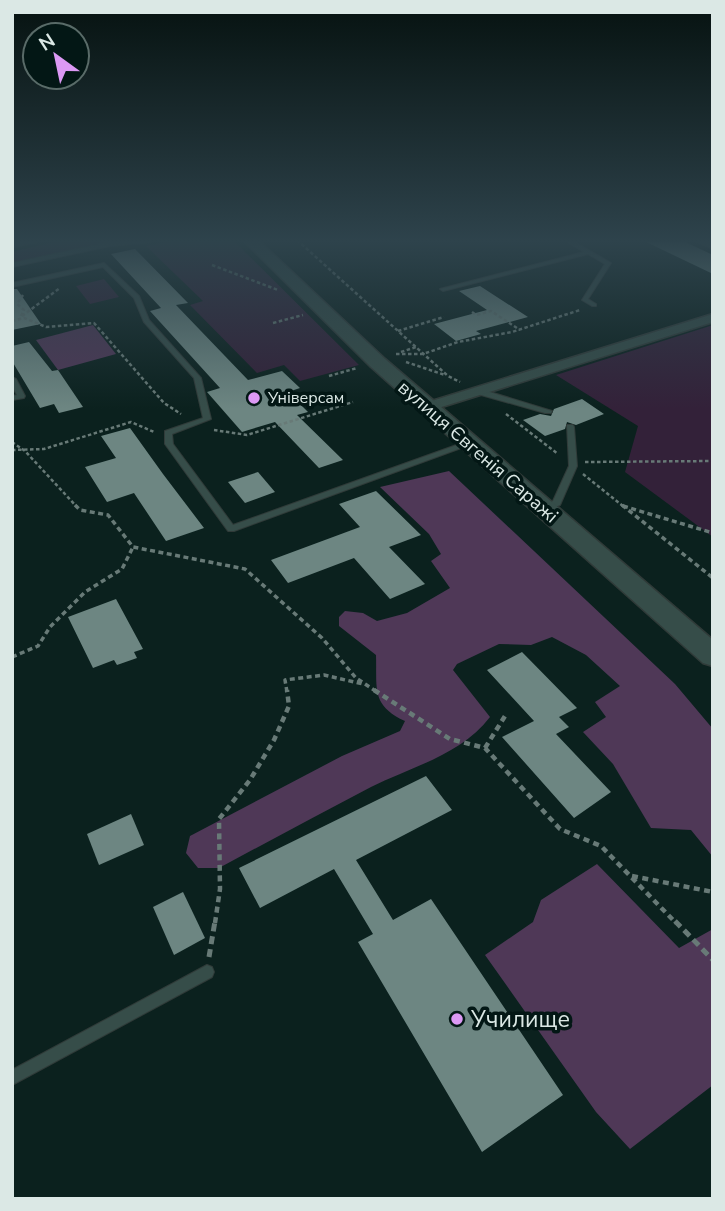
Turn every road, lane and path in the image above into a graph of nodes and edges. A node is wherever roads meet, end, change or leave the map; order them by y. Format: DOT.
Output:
graph roads {
  1 [pos="22,297"];
  2 [pos="50,297"];
  3 [pos="136,297"];
  4 [pos="310,297"];
  5 [pos="587,297"];
  6 [pos="594,305"];
  7 [pos="296,307"];
  8 [pos="472,312"];
  9 [pos="22,316"];
  10 [pos="444,317"];
  11 [pos="713,318"];
  12 [pos="12,320"];
  13 [pos="273,323"];
  14 [pos="520,330"];
  15 [pos="398,331"];
  16 [pos="415,347"];
  17 [pos="396,353"];
  18 [pos="423,354"];
  19 [pos="405,362"];
  20 [pos="448,376"];
  21 [pos="12,379"];
  22 [pos="477,391"];
  23 [pos="12,398"];
  24 [pos="427,407"];
  25 [pos="548,411"];
  26 [pos="199,422"];
  27 [pos="570,427"];
  28 [pos="218,430"];
  29 [pos="12,442"];
  30 [pos="468,444"];
  31 [pos="713,461"];
  32 [pos="573,466"];
  33 [pos="621,505"];
  34 [pos="543,509"];
  35 [pos="713,533"];
  36 [pos="133,547"];
  37 [pos="713,656"];
  38 [pos="12,657"];
  39 [pos="365,684"];
  40 [pos="505,716"];
  41 [pos="485,748"];
  42 [pos="631,876"];
  43 [pos="713,892"];
  44 [pos="713,960"];
  45 [pos="207,972"];
  46 [pos="12,1077"];
  1 -- 9 [label="path"];
  2 -- 9 [label="path"];
  3 -- 26 [label="lane"];
  4 -- 24 [label="main road, вулиця Євгенія Саражі"];
  5 -- 6 [label="lane"];
  6 -- 14 [label="path"];
  7 -- 13 [label="path"];
  8 -- 14 [label="path"];
  9 -- 12 [label="path"];
  10 -- 15 [label="path"];
  11 -- 22 [label="street"];
  12 -- 26 [label="path"];
  14 -- 18 [label="path"];
  16 -- 17 [label="path"];
  19 -- 20 [label="path"];
  21 -- 23 [label="lane"];
  22 -- 24 [label="street"];
  22 -- 25 [label="lane"];
  24 -- 30 [label="main road, вулиця Євгенія Саражі"];
  26 -- 28 [label="path"];
  26 -- 30 [label="lane"];
  27 -- 32 [label="lane"];
  29 -- 36 [label="path"];
  30 -- 34 [label="main road, вулиця Євгенія Саражі"];
  31 -- 32 [label="path"];
  32 -- 34 [label="lane"];
  33 -- 35 [label="path"];
  34 -- 37 [label="main road, вулиця Євгенія Саражі"];
  36 -- 38 [label="path"];
  36 -- 39 [label="path"];
  39 -- 41 [label="path"];
  39 -- 45 [label="path"];
  40 -- 41 [label="path"];
  41 -- 42 [label="path"];
  42 -- 43 [label="path"];
  42 -- 44 [label="path"];
  45 -- 46 [label="lane"];
}
